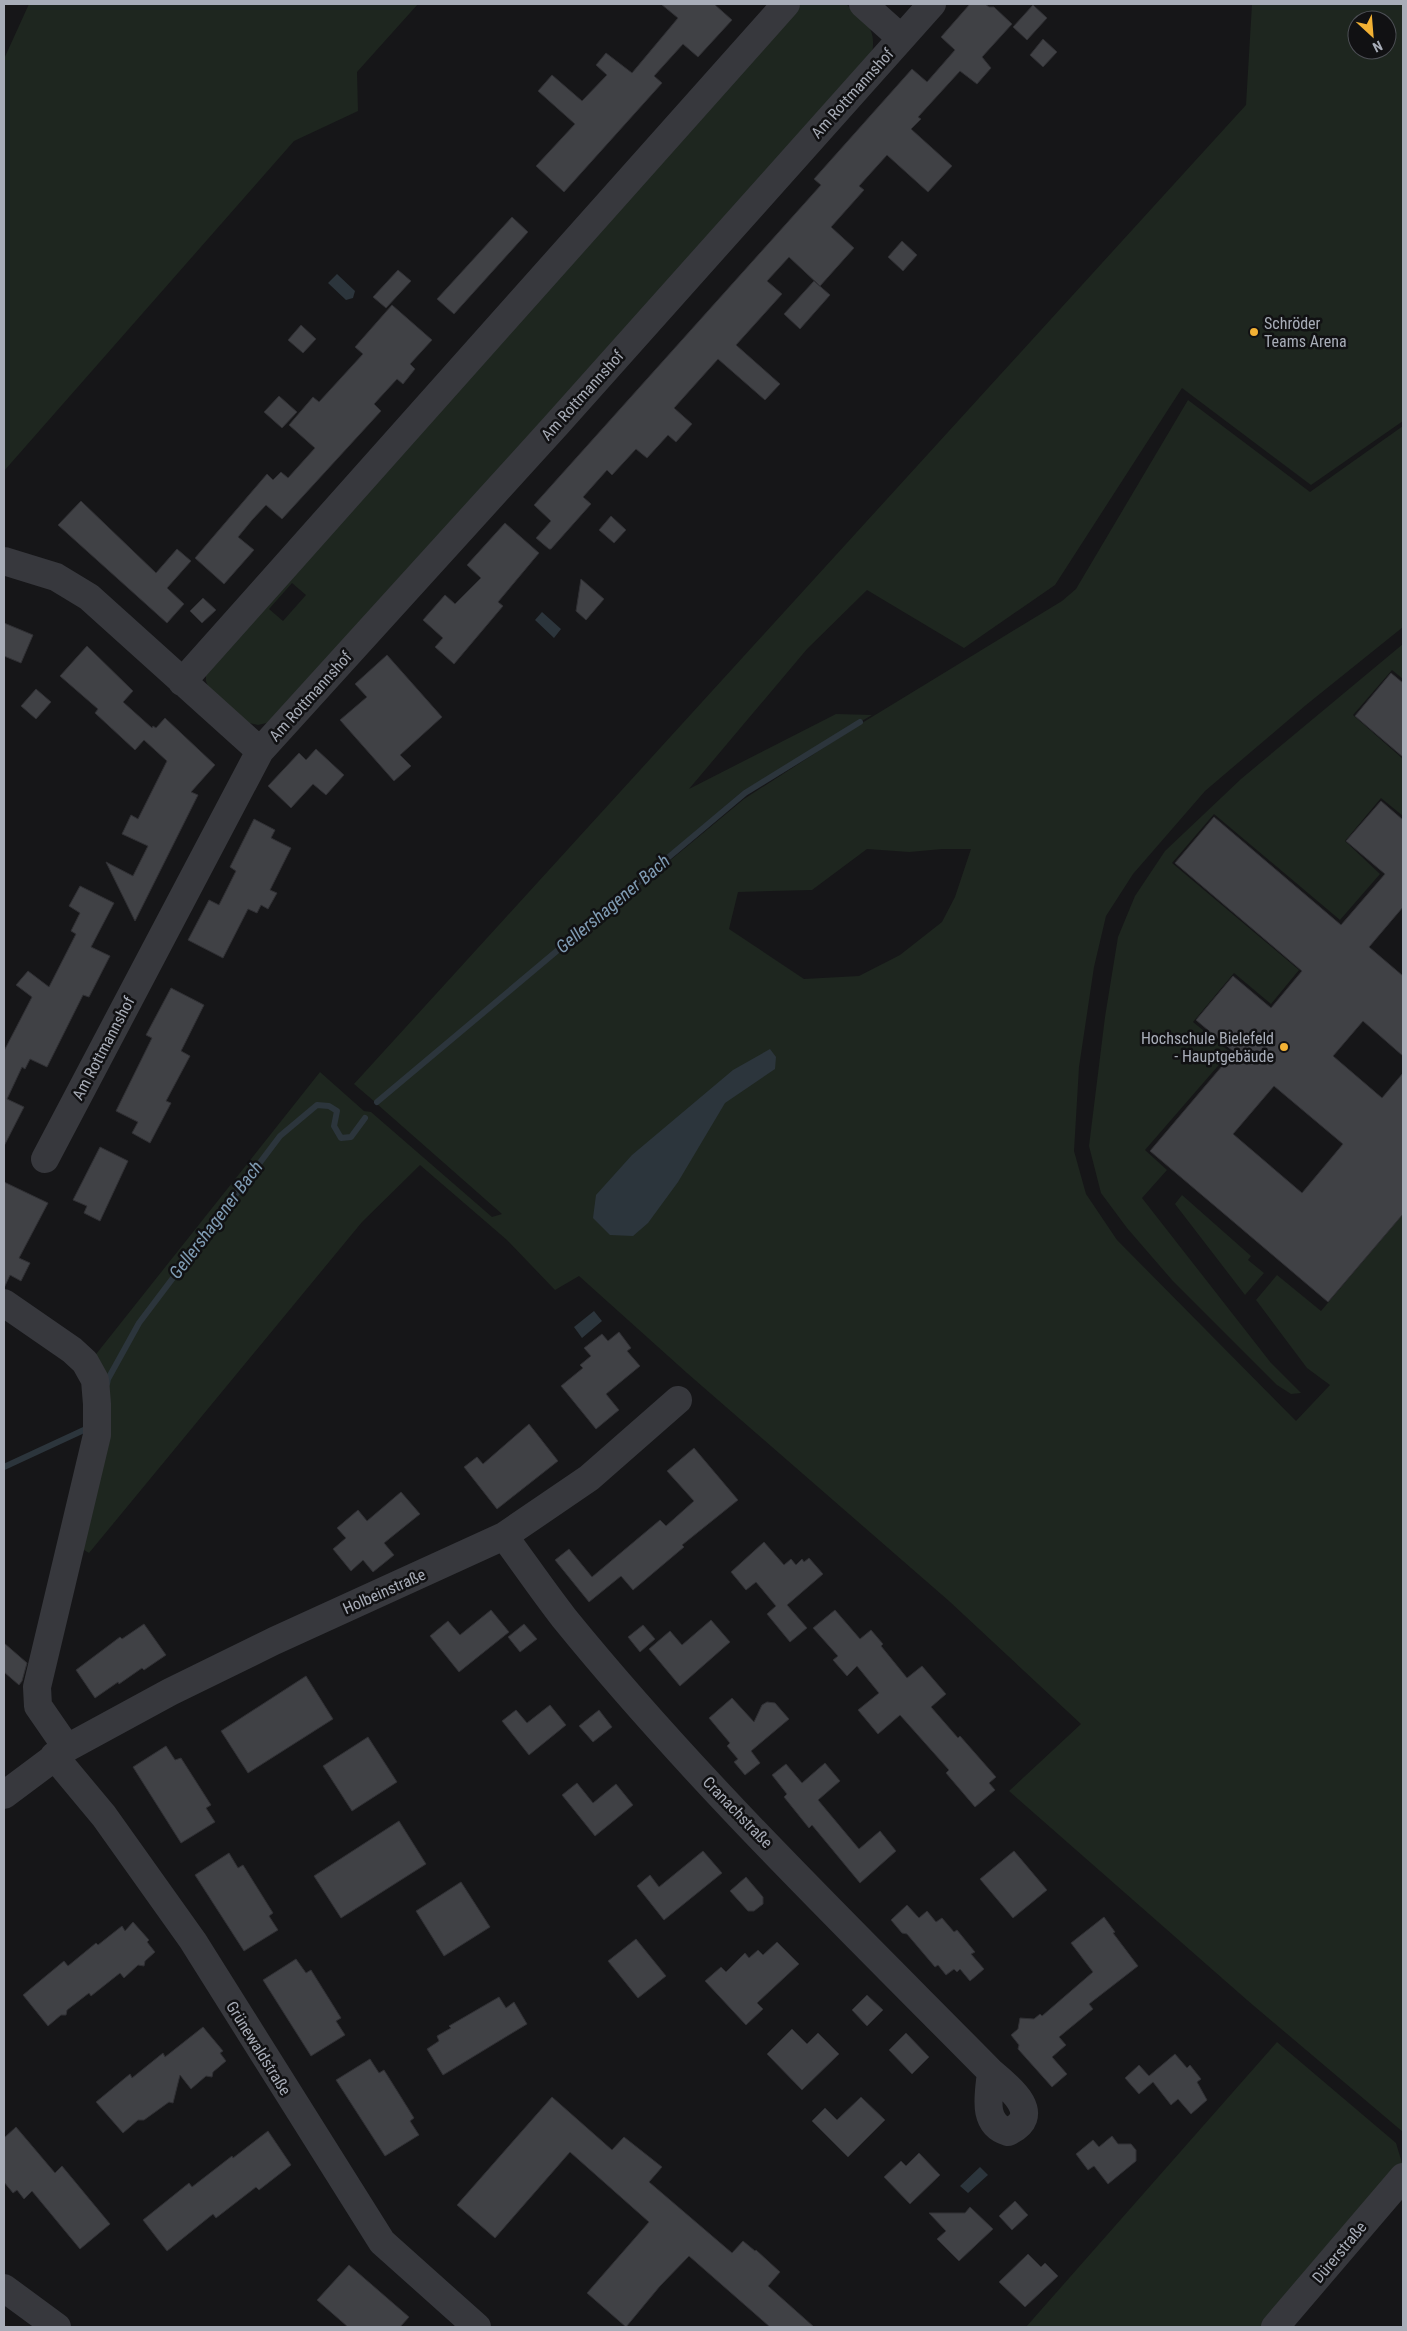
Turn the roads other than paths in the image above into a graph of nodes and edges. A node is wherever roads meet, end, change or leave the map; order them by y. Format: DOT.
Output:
graph roads {
  1 [pos="786,4"];
  2 [pos="863,4"];
  3 [pos="932,4"];
  4 [pos="901,38"];
  5 [pos="4,561"];
  6 [pos="182,682"];
  7 [pos="260,751"];
  8 [pos="45,1159"];
  9 [pos="4,1303"];
  10 [pos="678,1400"];
  11 [pos="504,1536"];
  12 [pos="60,1752"];
  13 [pos="4,1795"];
  14 [pos="991,2072"];
  15 [pos="1403,2176"];
  16 [pos="4,2288"];
  17 [pos="57,2327"];
  18 [pos="477,2327"];
  19 [pos="1275,2327"];
  1 -- 6 [label="street"];
  2 -- 4 [label="street, Am Rottmannshof"];
  3 -- 4 [label="street, Am Rottmannshof"];
  4 -- 7 [label="street, Am Rottmannshof"];
  5 -- 6 [label="street, Am Rottmannshof"];
  6 -- 7 [label="street, Am Rottmannshof"];
  7 -- 8 [label="street, Am Rottmannshof"];
  9 -- 12 [label="street"];
  10 -- 11 [label="street, Holbeinstraße"];
  11 -- 12 [label="street, Holbeinstraße"];
  11 -- 14 [label="street, Cranachstraße"];
  12 -- 13 [label="street, Holbeinstraße"];
  12 -- 18 [label="street, Grünewaldstraße"];
  15 -- 19 [label="street, Dürerstraße"];
  16 -- 17 [label="street"];
}
